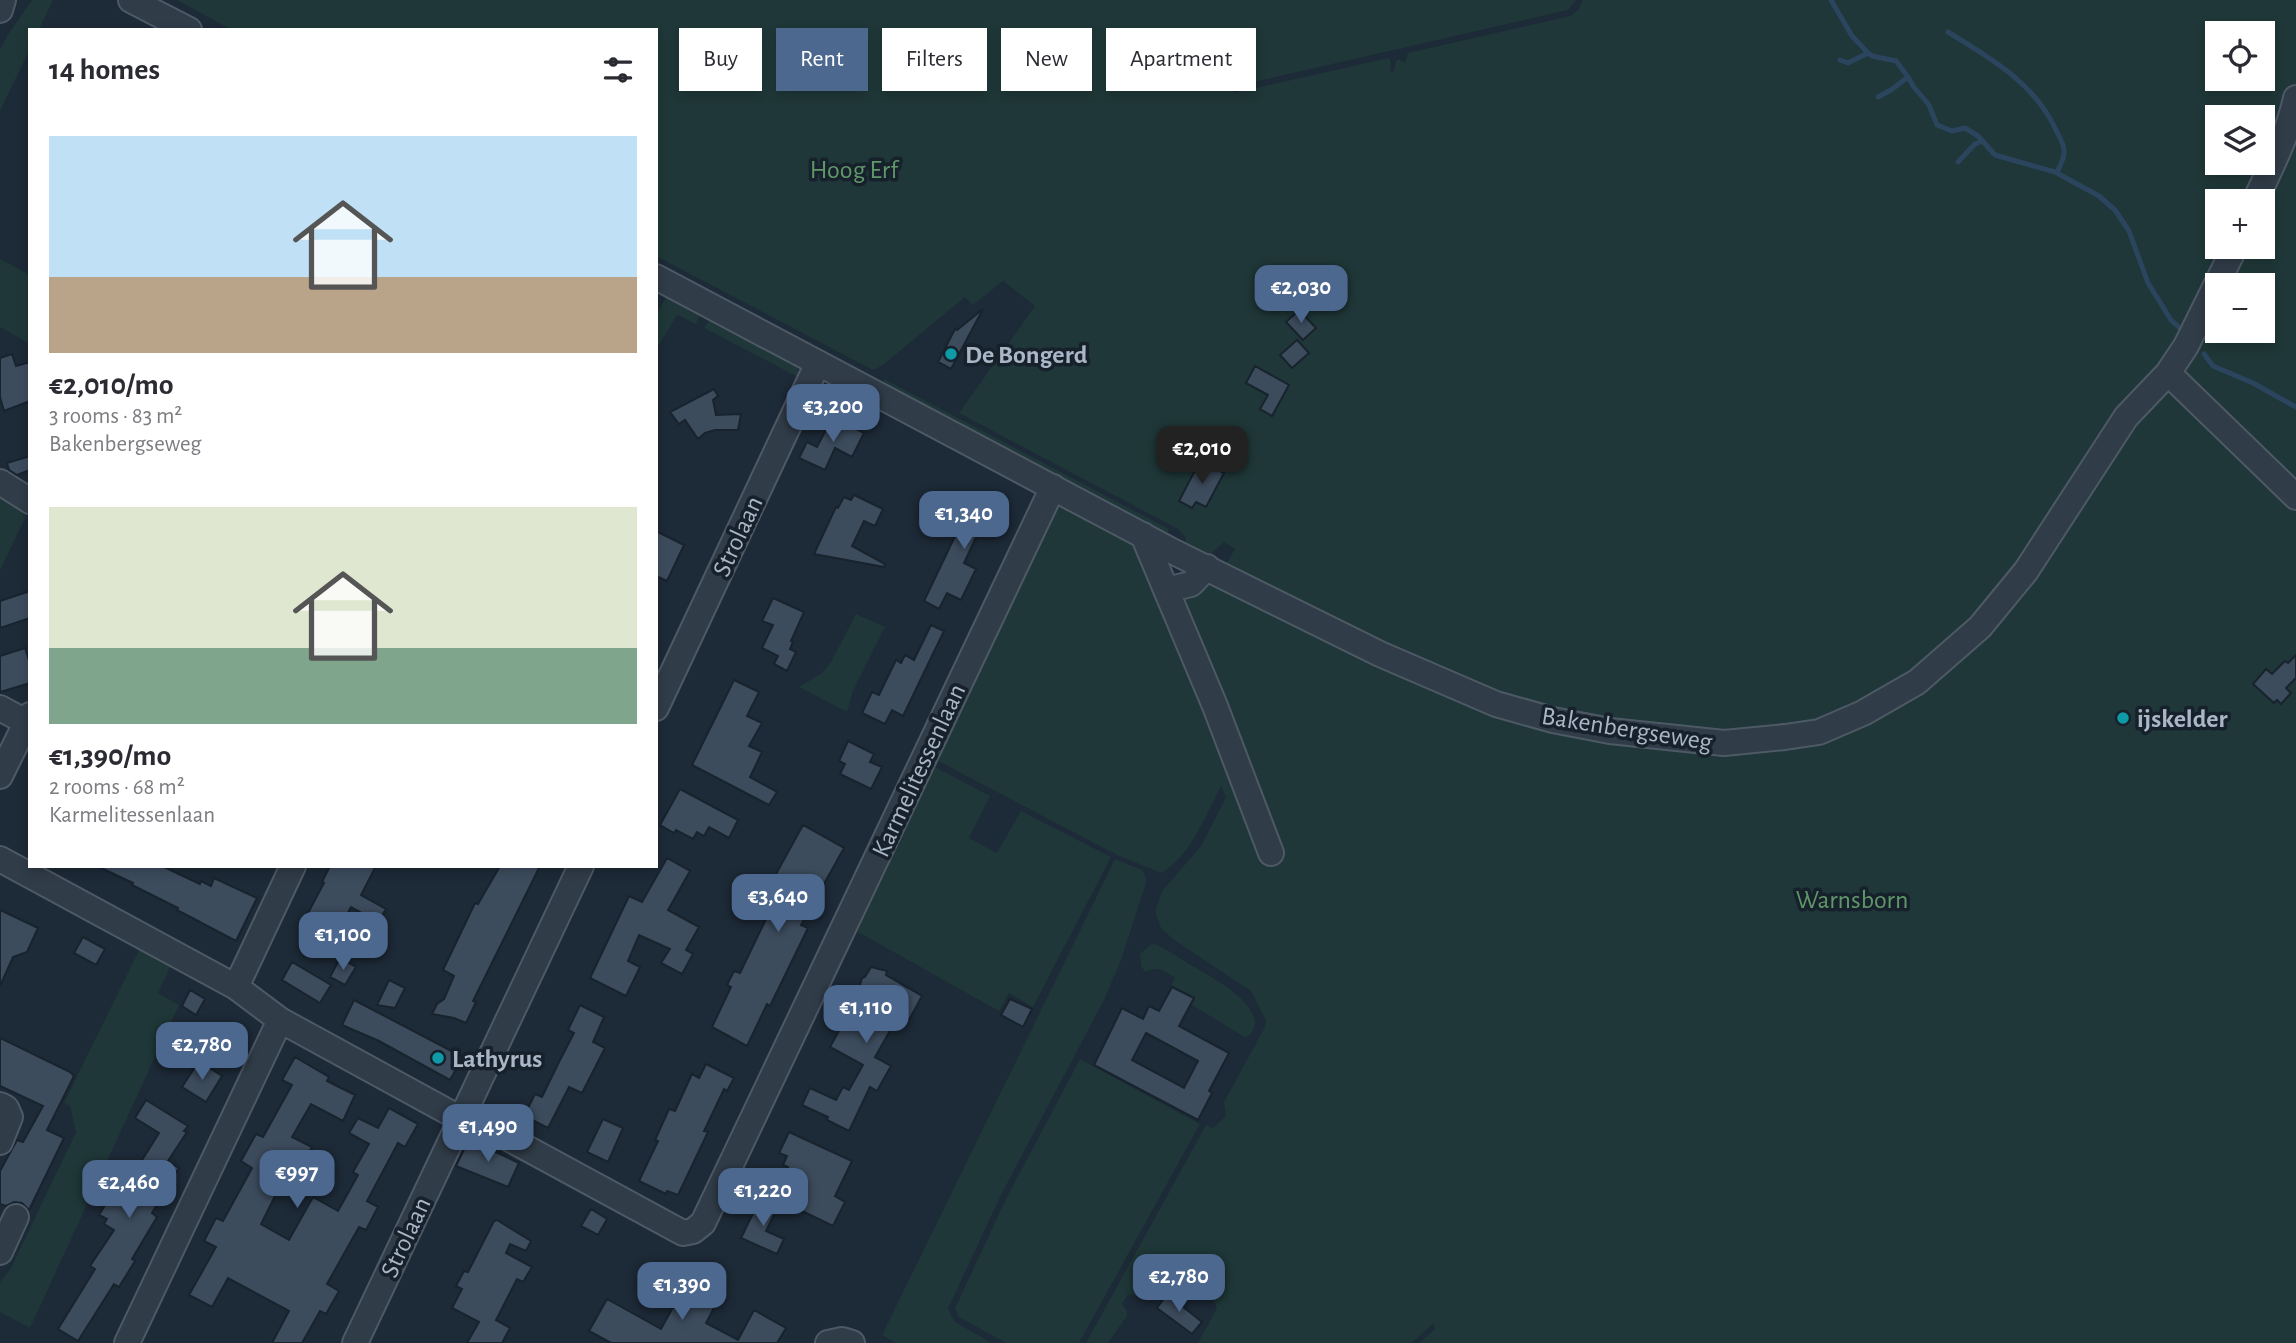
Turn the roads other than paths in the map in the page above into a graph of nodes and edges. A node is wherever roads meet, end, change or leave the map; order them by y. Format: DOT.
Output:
graph roads {
  1 [pos="3,0"];
  2 [pos="131,0"];
  3 [pos="0,10"];
  4 [pos="185,28"];
  5 [pos="2296,98"];
  6 [pos="2261,189"];
  7 [pos="2229,259"];
  8 [pos="658,277"];
  9 [pos="818,363"];
  10 [pos="2168,373"];
  11 [pos="0,482"];
  12 [pos="1053,487"];
  13 [pos="2296,497"];
  14 [pos="28,500"];
  15 [pos="1143,535"];
  16 [pos="1207,567"];
  17 [pos="1166,590"];
  18 [pos="658,704"];
  19 [pos="0,708"];
  20 [pos="28,718"];
  21 [pos="0,776"];
  22 [pos="1271,853"];
  23 [pos="0,859"];
  24 [pos="292,868"];
  25 [pos="580,868"];
  26 [pos="236,987"];
  27 [pos="280,1020"];
  28 [pos="0,1105"];
  29 [pos="461,1119"];
  30 [pos="0,1142"];
  31 [pos="16,1217"];
  32 [pos="0,1252"];
  33 [pos="127,1343"];
  34 [pos="355,1343"];
  35 [pos="828,1343"];
  36 [pos="852,1343"];
  1 -- 3 [label="street"];
  2 -- 4 [label="street"];
  5 -- 6 [label="street"];
  7 -- 10 [label="street, Bakenbergseweg"];
  8 -- 9 [label="street, Bakenbergseweg"];
  9 -- 12 [label="street, Bakenbergseweg"];
  9 -- 18 [label="street, Strolaan"];
  10 -- 13 [label="street"];
  10 -- 16 [label="street, Bakenbergseweg"];
  11 -- 14 [label="street"];
  12 -- 15 [label="street, Bakenbergseweg"];
  12 -- 29 [label="street, Karmelitessenlaan"];
  15 -- 16 [label="street, Bakenbergseweg"];
  15 -- 17 [label="street"];
  16 -- 17 [label="street"];
  17 -- 22 [label="street"];
  19 -- 20 [label="street"];
  20 -- 21 [label="street"];
  23 -- 26 [label="street"];
  24 -- 26 [label="street"];
  25 -- 29 [label="street, Strolaan"];
  26 -- 27 [label="street"];
  27 -- 29 [label="street"];
  27 -- 33 [label="street"];
  28 -- 30 [label="street"];
  29 -- 34 [label="street, Strolaan"];
  31 -- 32 [label="street"];
  35 -- 36 [label="street"];
}
